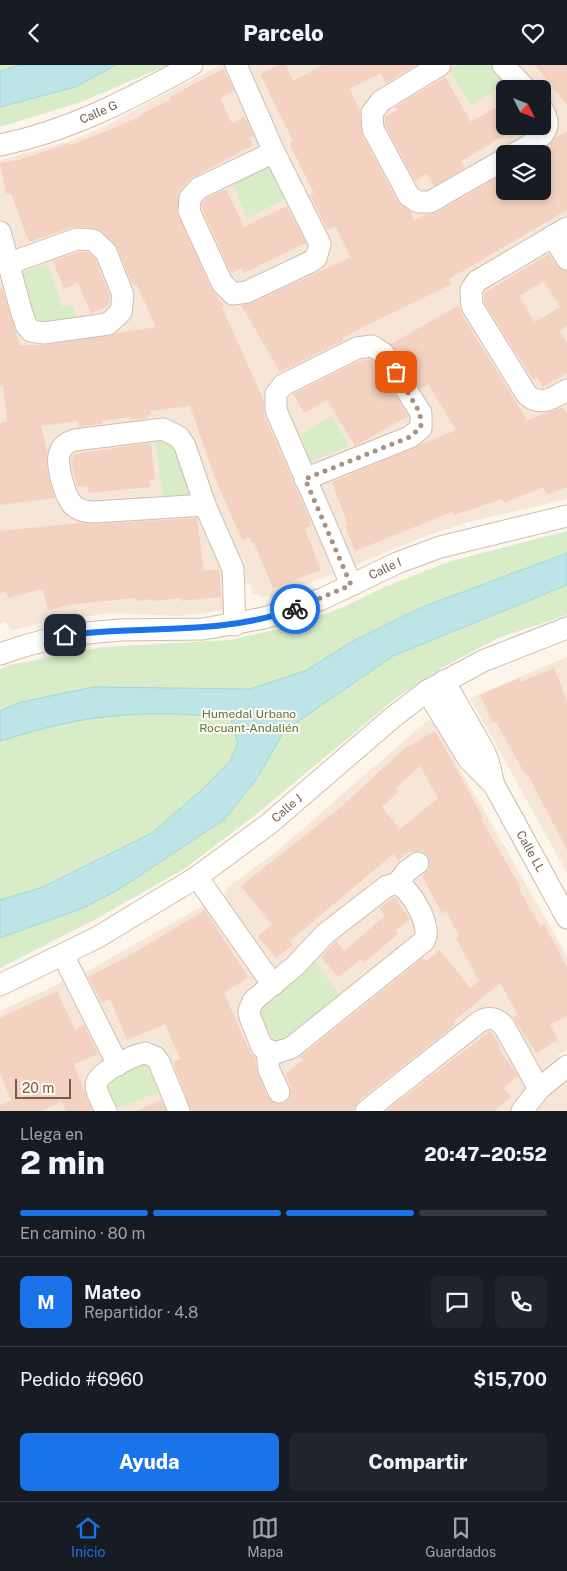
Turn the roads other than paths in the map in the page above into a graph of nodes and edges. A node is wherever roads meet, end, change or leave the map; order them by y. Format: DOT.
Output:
graph roads {
  1 [pos="192,65"];
  2 [pos="236,65"];
  3 [pos="440,65"];
  4 [pos="503,65"];
  5 [pos="517,80"];
  6 [pos="542,135"];
  7 [pos="0,145"];
  8 [pos="529,145"];
  9 [pos="274,152"];
  10 [pos="496,164"];
  11 [pos="0,232"];
  12 [pos="560,232"];
  13 [pos="567,259"];
  14 [pos="10,263"];
  15 [pos="567,390"];
  16 [pos="305,479"];
  17 [pos="205,505"];
  18 [pos="567,516"];
  19 [pos="351,585"];
  20 [pos="235,625"];
  21 [pos="567,628"];
  22 [pos="2,648"];
  23 [pos="436,686"];
  24 [pos="418,863"];
  25 [pos="197,877"];
  26 [pos="397,884"];
  27 [pos="567,918"];
  28 [pos="63,955"];
  29 [pos="0,985"];
  30 [pos="273,985"];
  31 [pos="267,1051"];
  32 [pos="118,1065"];
  33 [pos="567,1066"];
  34 [pos="539,1089"];
  35 [pos="279,1092"];
  36 [pos="106,1111"];
  37 [pos="179,1111"];
  38 [pos="366,1111"];
  39 [pos="522,1111"];
  1 -- 7 [label="street, Calle G"];
  2 -- 9 [label="street"];
  3 -- 10 [label="street"];
  4 -- 5 [label="street"];
  6 -- 8 [label="street"];
  9 -- 9 [label="street"];
  11 -- 14 [label="street"];
  12 -- 13 [label="street"];
  12 -- 15 [label="street"];
  14 -- 14 [label="street"];
  16 -- 16 [label="street"];
  16 -- 19 [label="street"];
  17 -- 17 [label="street"];
  17 -- 20 [label="street"];
  18 -- 19 [label="street, Calle I"];
  19 -- 20 [label="street, Calle I"];
  20 -- 22 [label="street, Calle I"];
  21 -- 23 [label="street, Calle J"];
  23 -- 25 [label="street, Calle J"];
  23 -- 27 [label="street, Calle LL"];
  24 -- 26 [label="street"];
  25 -- 28 [label="street, Calle J"];
  25 -- 30 [label="street"];
  26 -- 30 [label="street"];
  26 -- 31 [label="street"];
  28 -- 29 [label="street, Calle J"];
  28 -- 32 [label="street"];
  30 -- 31 [label="street"];
  31 -- 35 [label="street"];
  32 -- 36 [label="street"];
  32 -- 37 [label="street"];
  33 -- 34 [label="street"];
  34 -- 38 [label="street"];
  34 -- 39 [label="street"];
}
